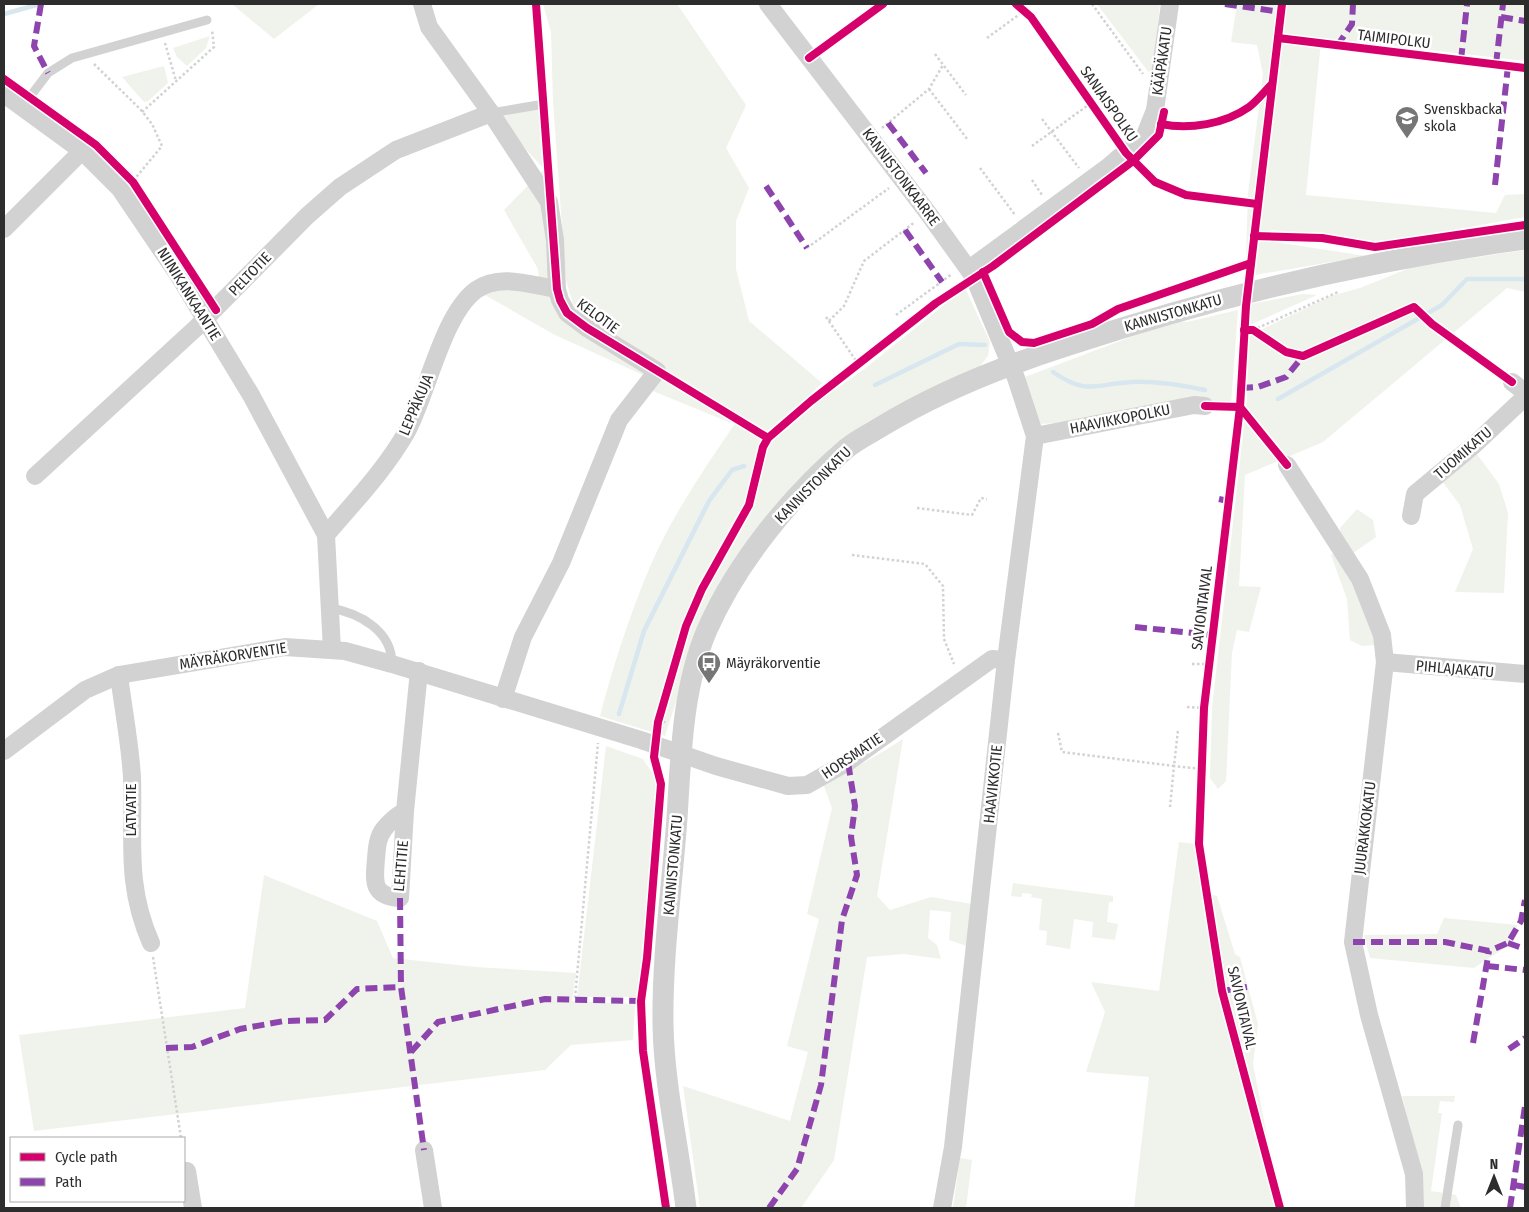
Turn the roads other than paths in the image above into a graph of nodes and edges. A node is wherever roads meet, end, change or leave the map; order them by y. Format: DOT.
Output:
graph roads {
  1 [pos="422,4"];
  2 [pos="768,4"];
  3 [pos="1170,4"];
  4 [pos="207,20"];
  5 [pos="4,94"];
  6 [pos="544,104"];
  7 [pos="23,106"];
  8 [pos="491,113"];
  9 [pos="82,151"];
  10 [pos="4,229"];
  11 [pos="1525,239"];
  12 [pos="967,267"];
  13 [pos="557,289"];
  14 [pos="205,319"];
  15 [pos="1010,364"];
  16 [pos="1525,397"];
  17 [pos="1205,406"];
  18 [pos="1035,436"];
  19 [pos="1287,465"];
  20 [pos="35,476"];
  21 [pos="1411,516"];
  22 [pos="326,535"];
  23 [pos="330,608"];
  24 [pos="332,650"];
  25 [pos="1006,660"];
  26 [pos="1385,662"];
  27 [pos="392,664"];
  28 [pos="419,671"];
  29 [pos="119,674"];
  30 [pos="1525,674"];
  31 [pos="503,699"];
  32 [pos="4,751"];
  33 [pos="682,754"];
  34 [pos="405,811"];
  35 [pos="151,943"];
  36 [pos="1458,1125"];
  37 [pos="424,1150"];
  38 [pos="187,1171"];
  39 [pos="193,1208"];
  40 [pos="432,1208"];
  41 [pos="686,1208"];
  42 [pos="942,1208"];
  43 [pos="1415,1208"];
  44 [pos="1445,1208"];
  1 -- 8 [label="street, KELOTIE"];
  2 -- 12 [label="street, KANNISTONKAARRE"];
  3 -- 12 [label="street, KÄÄPÄKATU"];
  4 -- 7 [label="lane"];
  5 -- 7 [label="street, NIINIKANKAANTIE"];
  6 -- 8 [label="lane"];
  7 -- 9 [label="street, NIINIKANKAANTIE"];
  8 -- 13 [label="street, KELOTIE"];
  8 -- 14 [label="street, PELTOTIE"];
  9 -- 10 [label="street"];
  9 -- 14 [label="street, NIINIKANKAANTIE"];
  11 -- 15 [label="street, KANNISTONKATU"];
  12 -- 15 [label="street, KANNISTONKAARRE"];
  13 -- 22 [label="street, LEPPÄKUJA"];
  13 -- 31 [label="street, KELOTIE"];
  14 -- 20 [label="street, PELTOTIE"];
  14 -- 22 [label="street, NIINIKANKAANTIE"];
  15 -- 18 [label="street, HAAVIKKOTIE"];
  15 -- 33 [label="street, KANNISTONKATU"];
  16 -- 21 [label="street, TUOMIKATU"];
  17 -- 18 [label="street, HAAVIKKOPOLKU"];
  18 -- 25 [label="street, HAAVIKKOTIE"];
  19 -- 26 [label="street, JUURAKKOKATU"];
  22 -- 23 [label="street"];
  23 -- 24 [label="street"];
  23 -- 27 [label="lane"];
  24 -- 27 [label="street, MÄYRÄKORVENTIE"];
  24 -- 29 [label="street, MÄYRÄKORVENTIE"];
  25 -- 33 [label="street, HORSMATIE"];
  25 -- 42 [label="street, HAAVIKKOTIE"];
  26 -- 30 [label="street, PIHLAJAKATU"];
  26 -- 43 [label="street, JUURAKKOKATU"];
  27 -- 28 [label="street, MÄYRÄKORVENTIE"];
  28 -- 31 [label="street, MÄYRÄKORVENTIE"];
  28 -- 34 [label="street"];
  29 -- 32 [label="street, MÄYRÄKORVENTIE"];
  29 -- 35 [label="street, LATVATIE"];
  31 -- 33 [label="street, MÄYRÄKORVENTIE"];
  33 -- 41 [label="street, KANNISTONKATU"];
  36 -- 44 [label="lane"];
  37 -- 40 [label="street"];
  38 -- 39 [label="street"];
}
